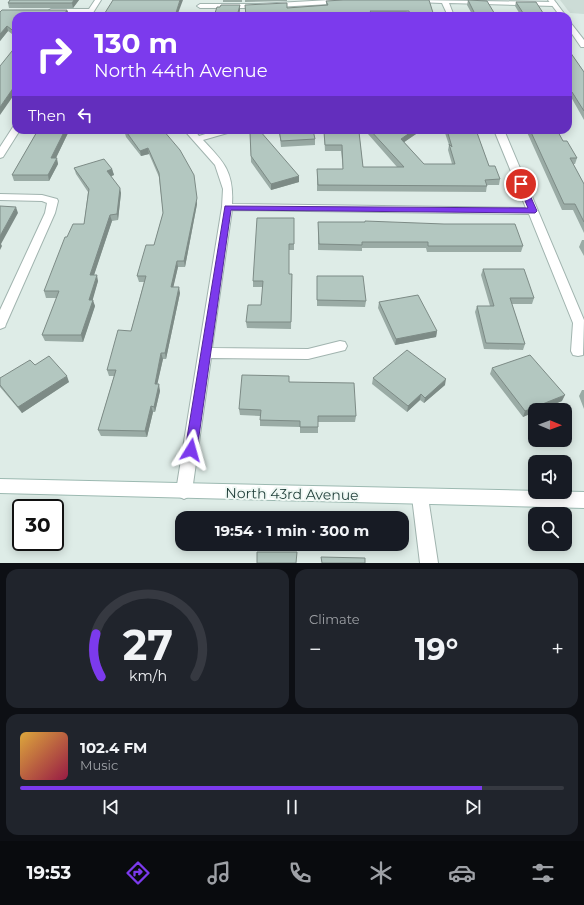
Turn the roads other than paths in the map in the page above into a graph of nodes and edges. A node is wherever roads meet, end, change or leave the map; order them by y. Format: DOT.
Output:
graph roads {
  1 [pos="98,0"];
  2 [pos="365,0"];
  3 [pos="415,0"];
  4 [pos="445,1"];
  5 [pos="306,2"];
  6 [pos="553,2"];
  7 [pos="200,5"];
  8 [pos="45,11"];
  9 [pos="60,12"];
  10 [pos="90,12"];
  11 [pos="449,12"];
  12 [pos="560,12"];
  13 [pos="572,28"];
  14 [pos="584,45"];
  15 [pos="13,134"];
  16 [pos="501,134"];
  17 [pos="193,135"];
  18 [pos="0,155"];
  19 [pos="0,197"];
  20 [pos="227,207"];
  21 [pos="533,211"];
  22 [pos="0,324"];
  23 [pos="340,346"];
  24 [pos="578,351"];
  25 [pos="205,353"];
  26 [pos="0,486"];
  27 [pos="184,491"];
  28 [pos="420,497"];
  29 [pos="584,500"];
  30 [pos="429,563"];
  1 -- 10 [label="street"];
  2 -- 5 [label="street"];
  3 -- 4 [label="street"];
  4 -- 6 [label="street"];
  4 -- 11 [label="street"];
  5 -- 7 [label="street"];
  6 -- 12 [label="street"];
  8 -- 9 [label="street"];
  13 -- 14 [label="street"];
  15 -- 18 [label="street"];
  16 -- 21 [label="street"];
  17 -- 20 [label="street"];
  19 -- 22 [label="street"];
  20 -- 21 [label="street"];
  20 -- 25 [label="street"];
  21 -- 24 [label="street"];
  23 -- 25 [label="street"];
  25 -- 27 [label="street"];
  26 -- 27 [label="street, North 43rd Avenue"];
  27 -- 28 [label="street, North 43rd Avenue"];
  28 -- 29 [label="street, North 43rd Avenue"];
  28 -- 30 [label="street"];
}
